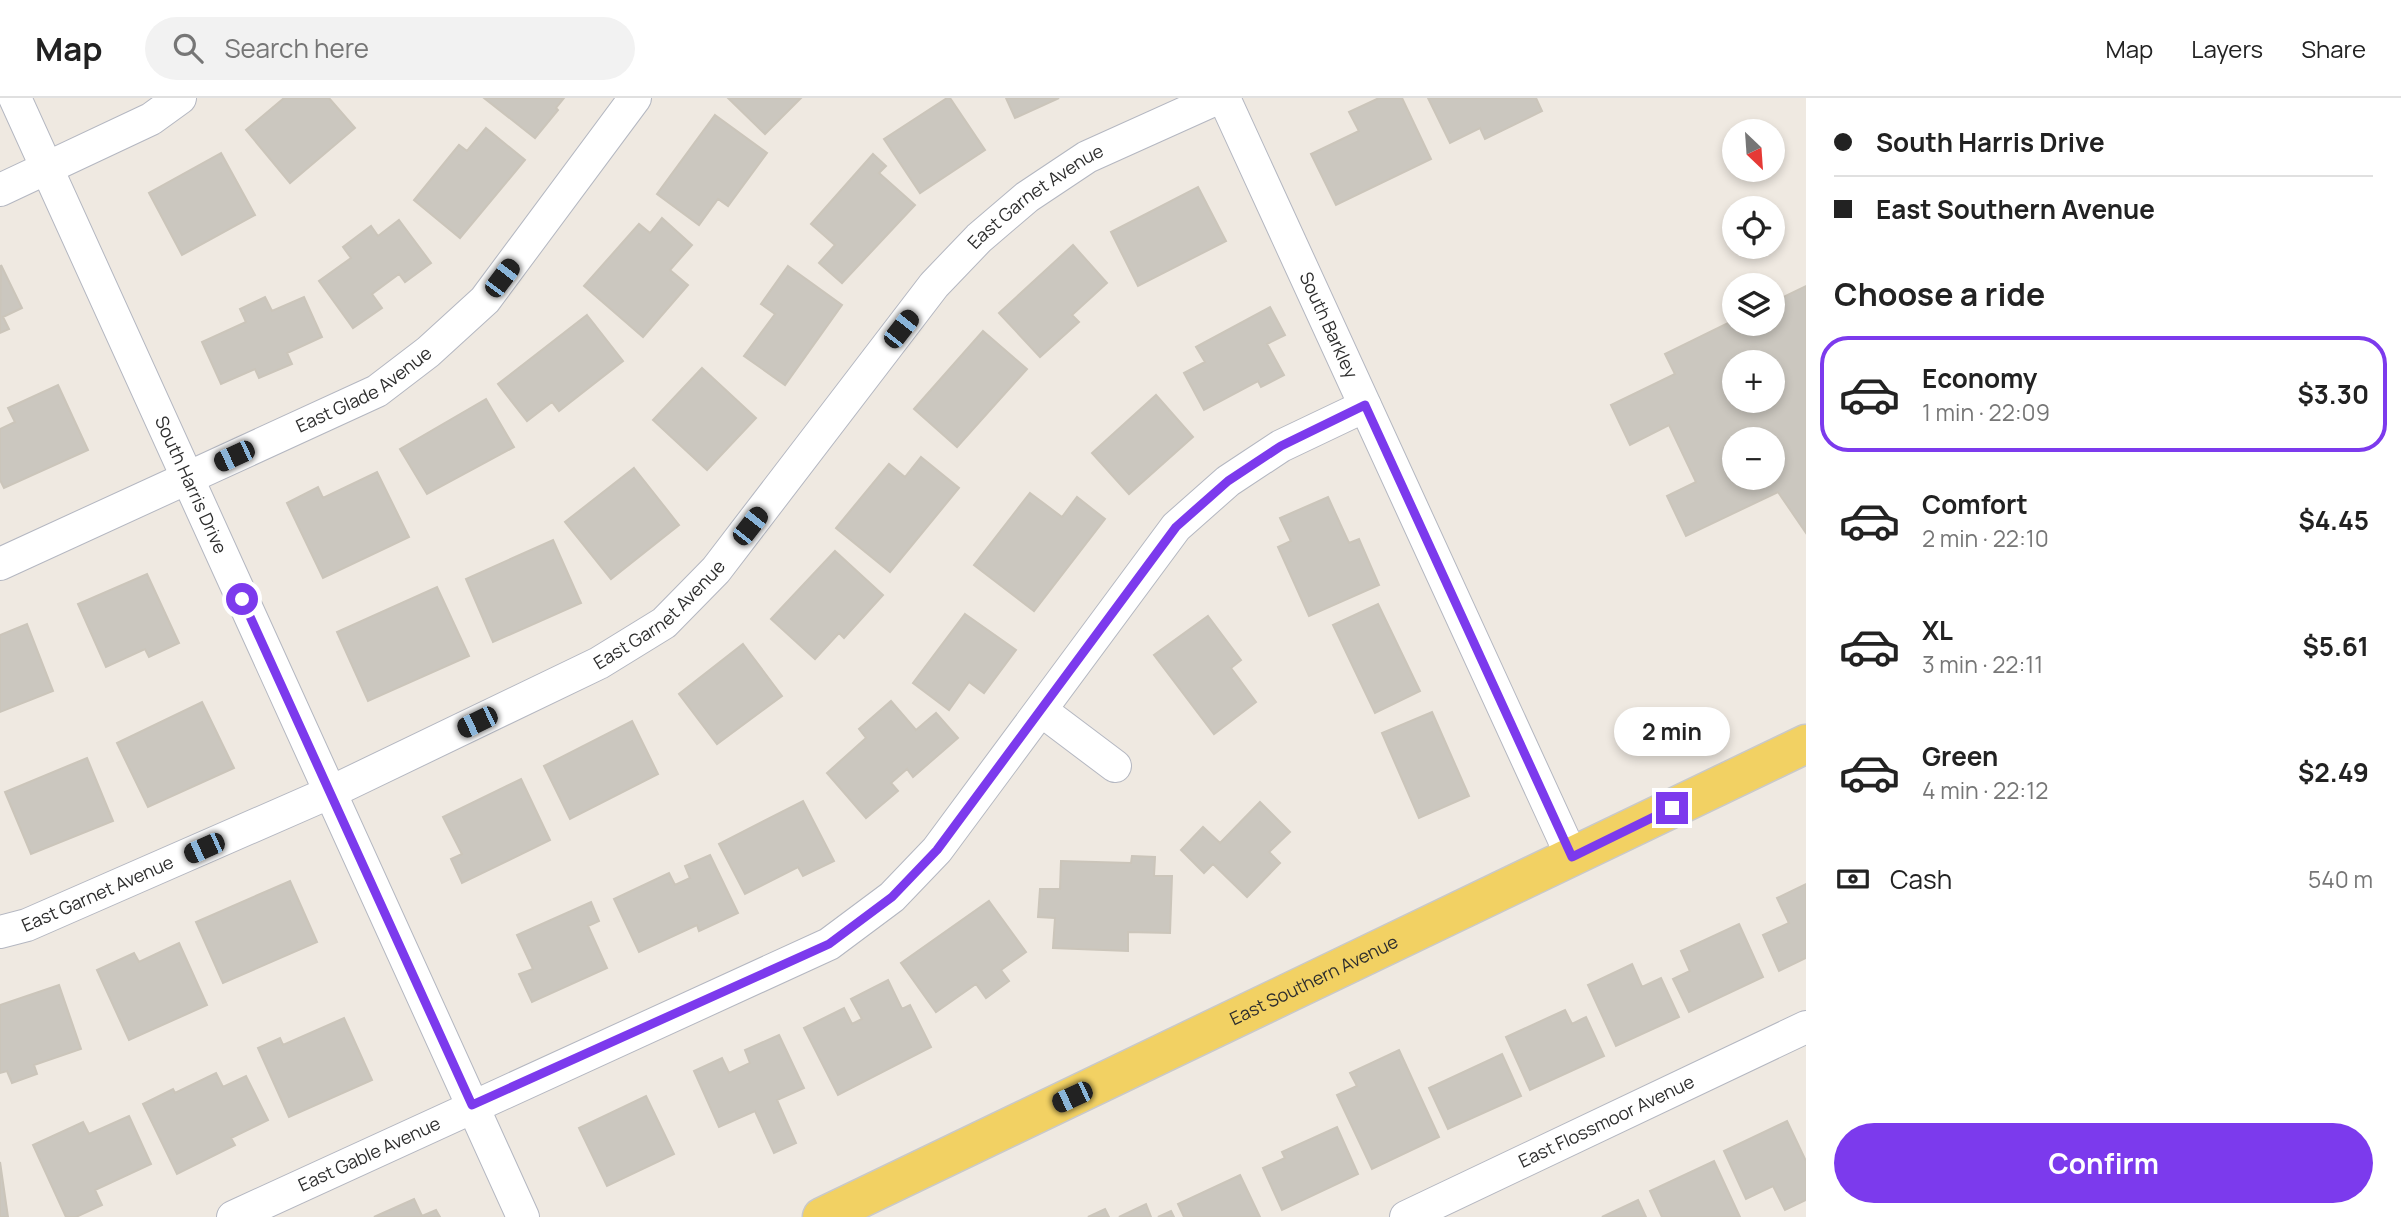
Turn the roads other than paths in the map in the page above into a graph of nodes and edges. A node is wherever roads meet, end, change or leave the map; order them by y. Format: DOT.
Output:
graph roads {
  1 [pos="15,98"];
  2 [pos="180,98"];
  3 [pos="635,98"];
  4 [pos="1218,98"];
  5 [pos="1224,98"];
  6 [pos="47,169"];
  7 [pos="0,190"];
  8 [pos="1365,405"];
  9 [pos="186,478"];
  10 [pos="0,564"];
  11 [pos="1042,710"];
  12 [pos="1806,744"];
  13 [pos="1115,766"];
  14 [pos="331,792"];
  15 [pos="1572,857"];
  16 [pos="0,932"];
  17 [pos="1806,1027"];
  18 [pos="472,1105"];
  19 [pos="233,1217"];
  20 [pos="523,1217"];
  21 [pos="822,1217"];
  22 [pos="1406,1217"];
  1 -- 6 [label="street, South Harris Drive"];
  2 -- 6 [label="street"];
  3 -- 9 [label="street, East Glade Avenue"];
  4 -- 14 [label="street, East Garnet Avenue"];
  5 -- 8 [label="street, South Barkley"];
  6 -- 7 [label="street"];
  6 -- 9 [label="street, South Harris Drive"];
  8 -- 11 [label="street, East Gable Avenue"];
  8 -- 15 [label="street, South Barkley"];
  9 -- 10 [label="street, East Glade Avenue"];
  9 -- 14 [label="street, South Harris Drive"];
  11 -- 13 [label="street"];
  11 -- 18 [label="street, East Gable Avenue"];
  12 -- 15 [label="main road, East Southern Avenue"];
  14 -- 16 [label="street, East Garnet Avenue"];
  14 -- 18 [label="street, South Harris Drive"];
  15 -- 21 [label="main road, East Southern Avenue"];
  17 -- 22 [label="street, East Flossmoor Avenue"];
  18 -- 19 [label="street, East Gable Avenue"];
  18 -- 20 [label="street, South Harris Drive"];
}
